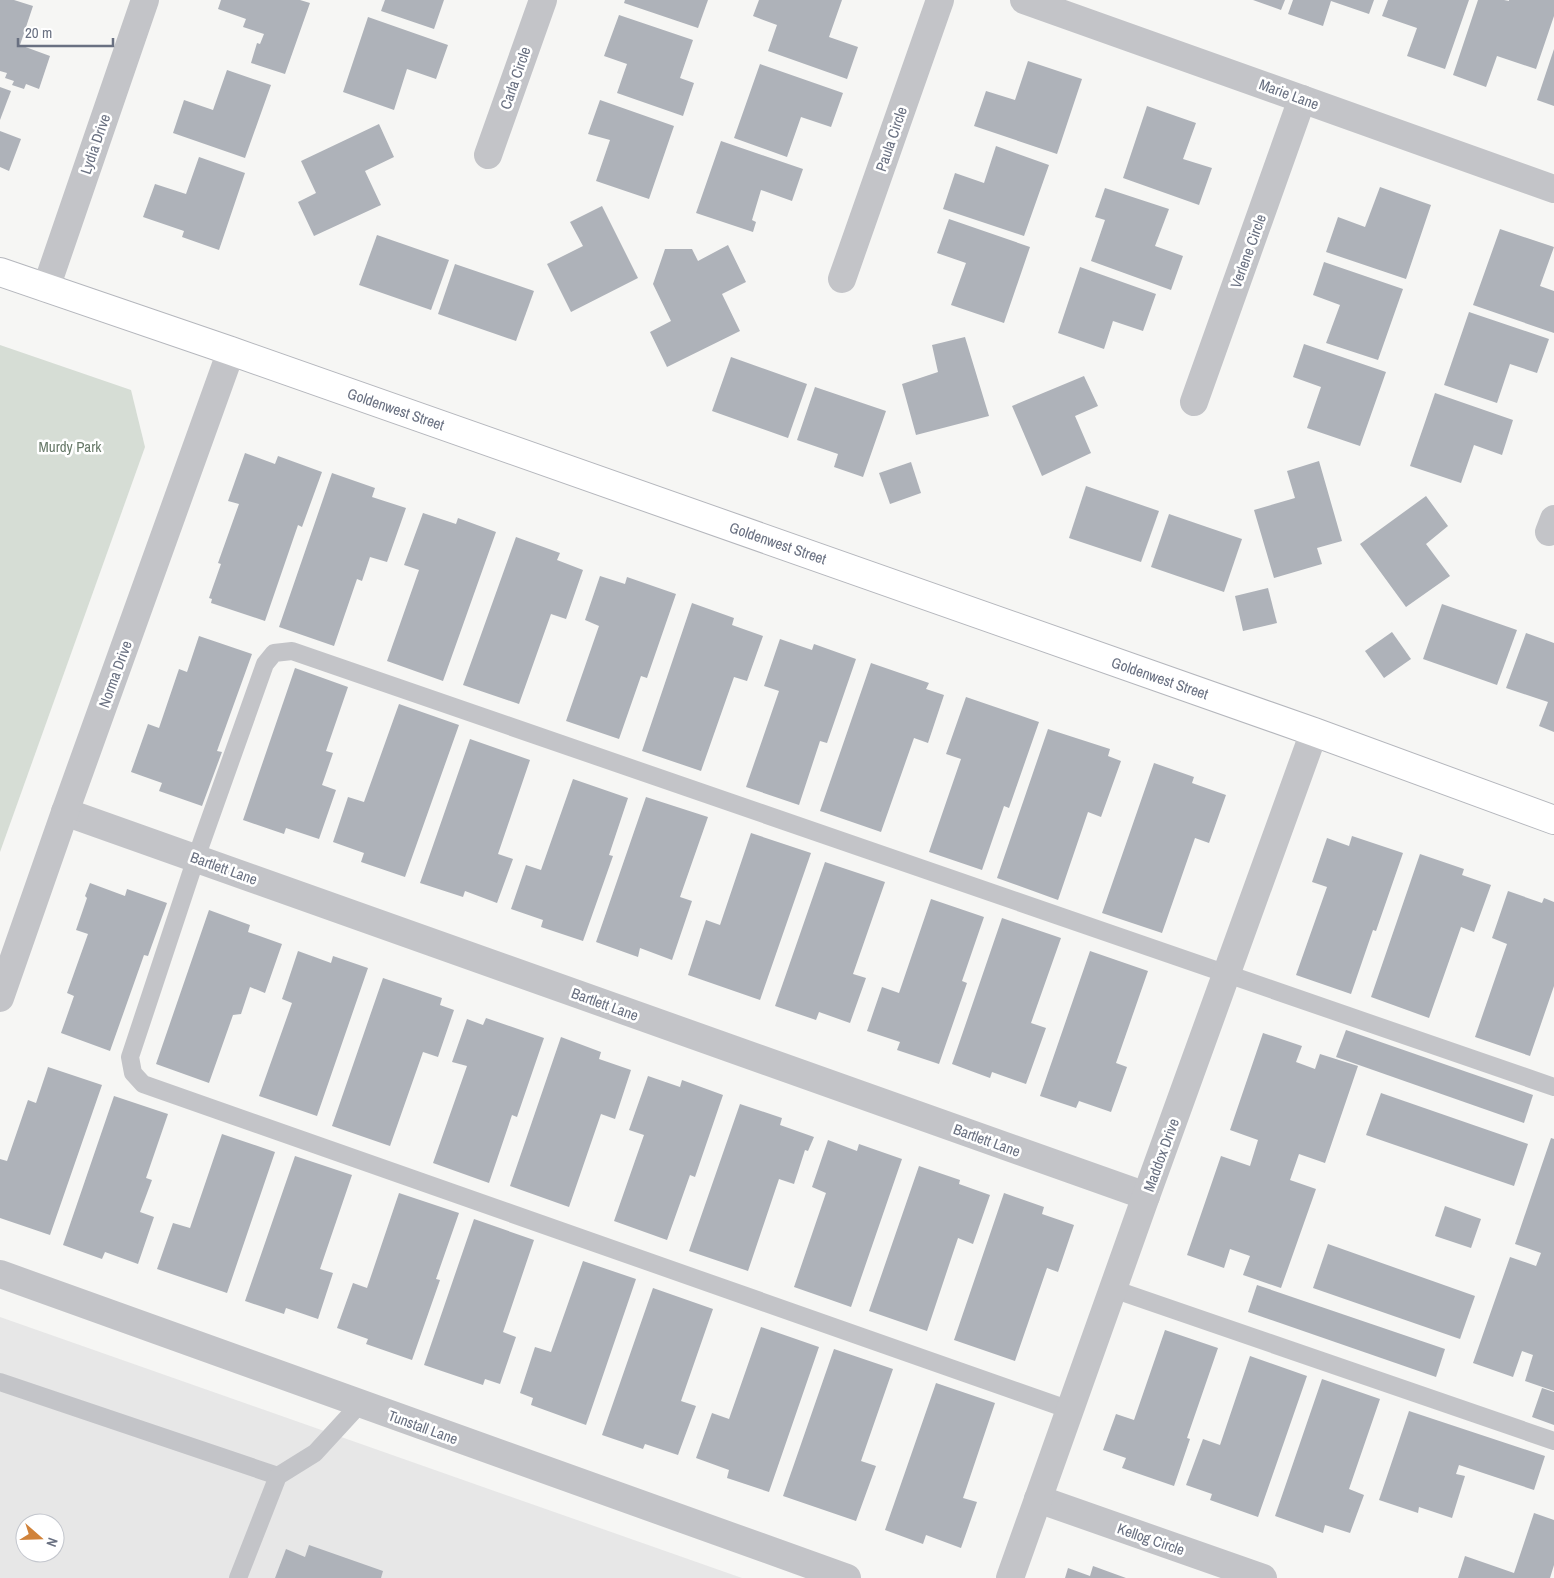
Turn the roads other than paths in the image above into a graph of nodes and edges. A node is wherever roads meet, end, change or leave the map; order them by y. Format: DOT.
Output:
graph roads {
  1 [pos="145,0"];
  2 [pos="542,0"];
  3 [pos="940,0"];
  4 [pos="1024,0"];
  5 [pos="1302,99"];
  6 [pos="488,155"];
  7 [pos="1554,189"];
  8 [pos="0,272"];
  9 [pos="842,279"];
  10 [pos="46,288"];
  11 [pos="231,351"];
  12 [pos="1194,402"];
  13 [pos="1314,732"];
  14 [pos="65,812"];
  15 [pos="1554,820"];
  16 [pos="196,858"];
  17 [pos="1226,975"];
  18 [pos="0,998"];
  19 [pos="1554,1087"];
  20 [pos="1146,1196"];
  21 [pos="0,1274"];
  22 [pos="1113,1289"];
  23 [pos="0,1382"];
  24 [pos="360,1404"];
  25 [pos="1070,1410"];
  26 [pos="1554,1441"];
  27 [pos="278,1476"];
  28 [pos="1038,1499"];
  29 [pos="238,1578"];
  30 [pos="847,1578"];
  31 [pos="1010,1578"];
  32 [pos="1263,1578"];
  1 -- 10 [label="street, Lydia Drive"];
  2 -- 6 [label="street, Carla Circle"];
  3 -- 9 [label="street, Paula Circle"];
  4 -- 5 [label="street, Marie Lane"];
  5 -- 7 [label="street, Marie Lane"];
  5 -- 12 [label="street, Verlene Circle"];
  8 -- 10 [label="main road, Goldenwest Street"];
  10 -- 11 [label="main road, Goldenwest Street"];
  11 -- 13 [label="main road, Goldenwest Street"];
  11 -- 14 [label="street, Norma Drive"];
  13 -- 15 [label="main road, Goldenwest Street"];
  13 -- 17 [label="street, Maddox Drive"];
  14 -- 16 [label="street, Bartlett Lane"];
  14 -- 18 [label="street, Norma Drive"];
  16 -- 17 [label="lane"];
  16 -- 20 [label="street, Bartlett Lane"];
  16 -- 25 [label="lane"];
  17 -- 19 [label="lane"];
  17 -- 20 [label="street, Maddox Drive"];
  20 -- 22 [label="street, Maddox Drive"];
  21 -- 24 [label="street, Tunstall Lane"];
  22 -- 25 [label="street, Maddox Drive"];
  22 -- 26 [label="lane"];
  23 -- 27 [label="lane"];
  24 -- 27 [label="lane"];
  24 -- 30 [label="street, Tunstall Lane"];
  25 -- 28 [label="street, Maddox Drive"];
  27 -- 29 [label="lane"];
  28 -- 31 [label="street, Maddox Drive"];
  28 -- 32 [label="street, Kellog Circle"];
}
